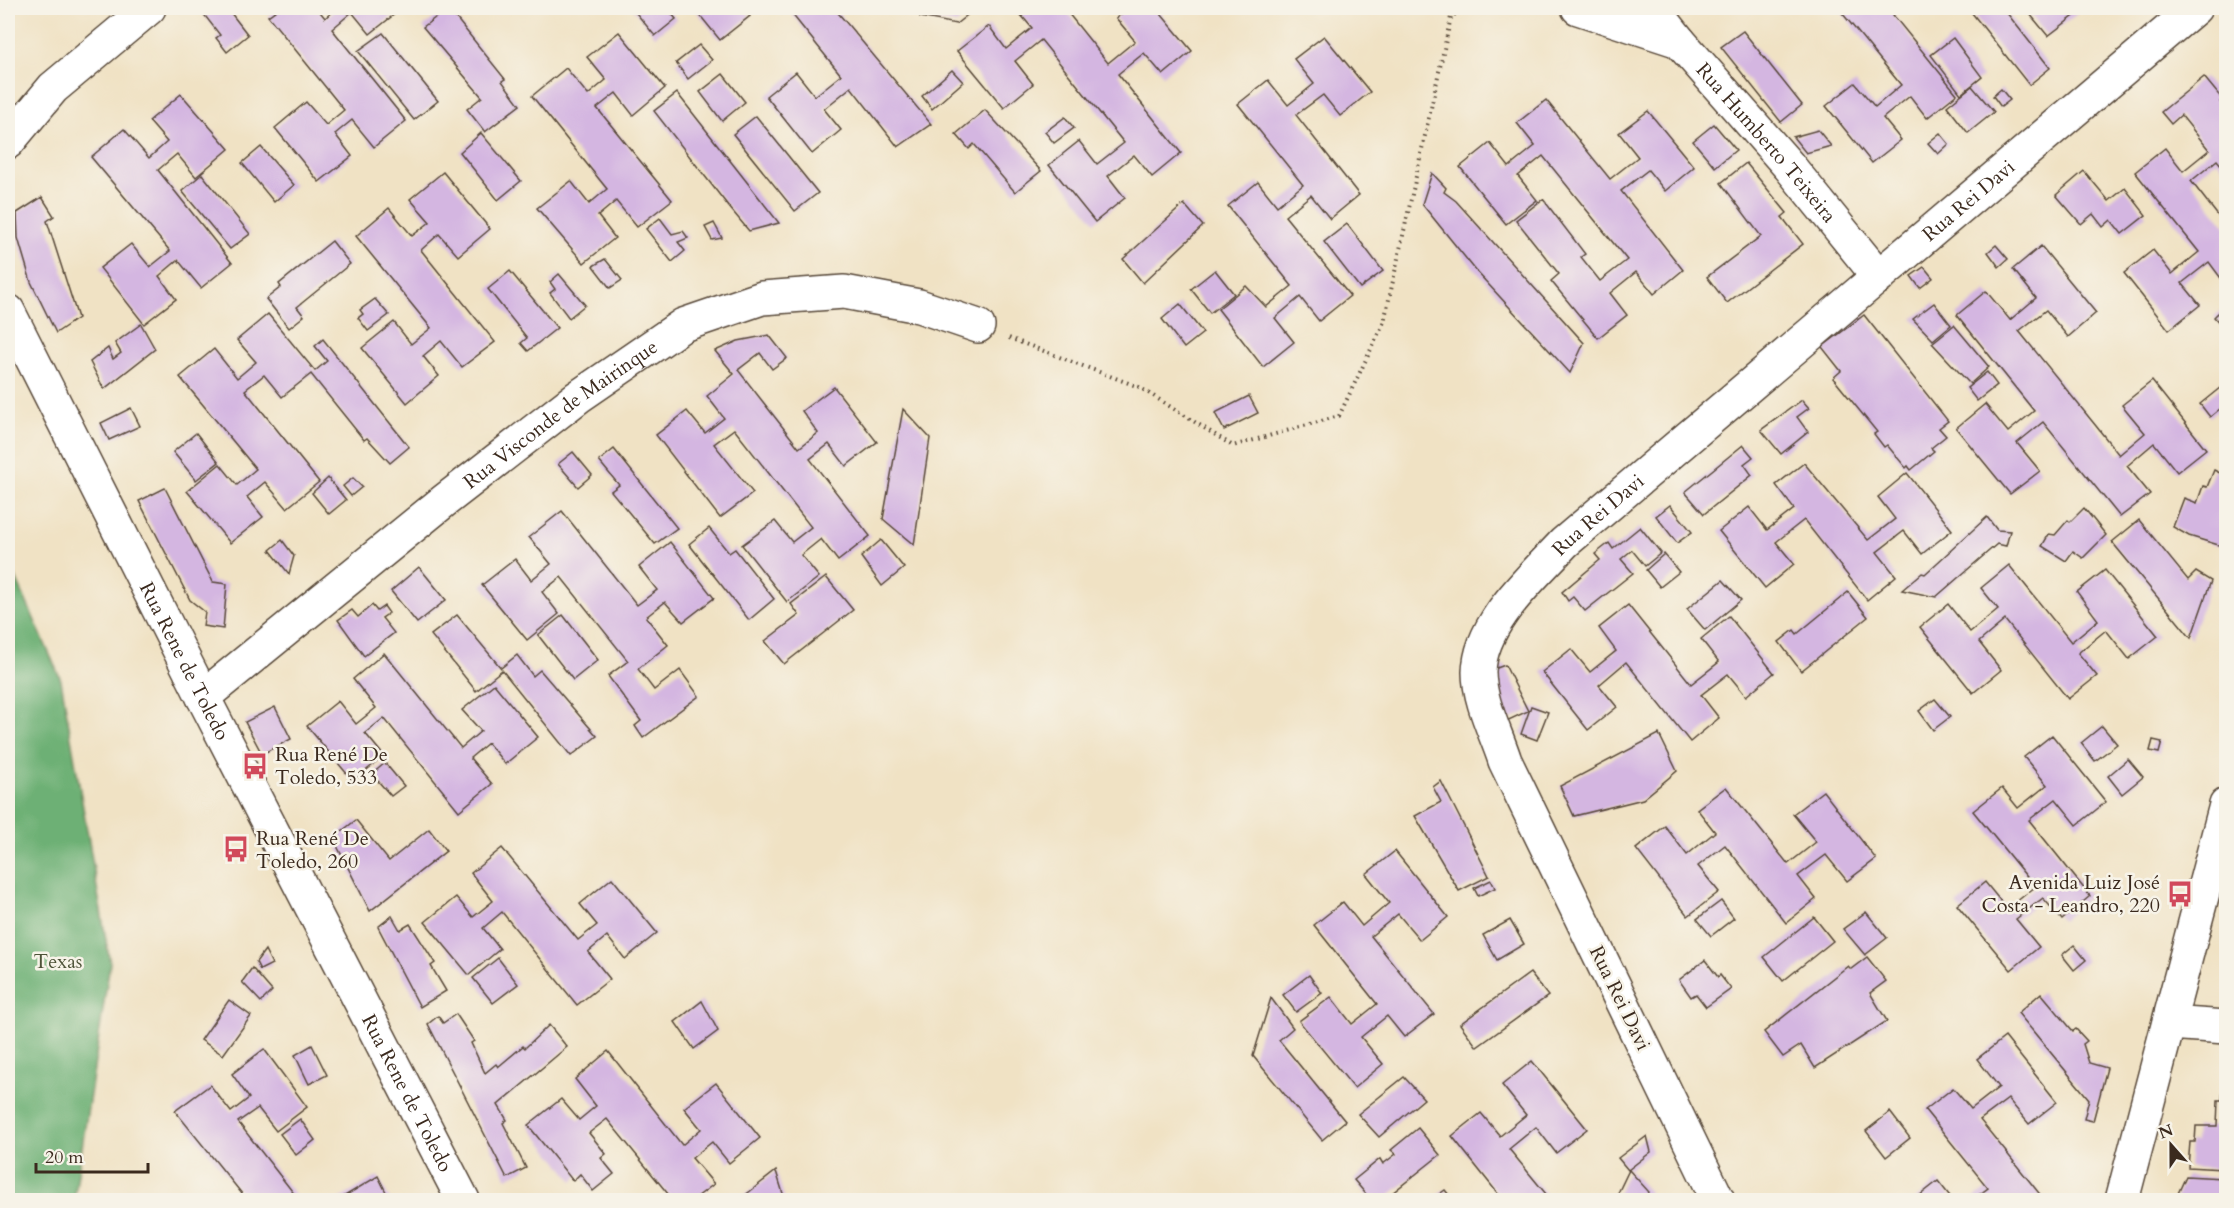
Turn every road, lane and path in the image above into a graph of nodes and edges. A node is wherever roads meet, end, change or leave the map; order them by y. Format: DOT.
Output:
graph roads {
  1 [pos="149,8"];
  2 [pos="1464,8"];
  3 [pos="1578,8"];
  4 [pos="1653,8"];
  5 [pos="2195,8"];
  6 [pos="1679,41"];
  7 [pos="8,142"];
  8 [pos="1879,277"];
  9 [pos="8,311"];
  10 [pos="978,326"];
  11 [pos="202,697"];
  12 [pos="2226,805"];
  13 [pos="2169,1023"];
  14 [pos="2226,1027"];
  15 [pos="463,1200"];
  16 [pos="1718,1200"];
  17 [pos="2122,1200"];
  1 -- 7 [label="street"];
  2 -- 10 [label="path"];
  3 -- 6 [label="street"];
  4 -- 6 [label="street, Rua Humberto Teixeira"];
  5 -- 8 [label="street, Rua Rei Davi"];
  6 -- 8 [label="street, Rua Humberto Teixeira"];
  8 -- 16 [label="street, Rua Rei Davi"];
  9 -- 11 [label="street, Rua Rene de Toledo"];
  10 -- 11 [label="street, Rua Visconde de Mairinque"];
  11 -- 15 [label="street, Rua Rene de Toledo"];
  12 -- 13 [label="street"];
  13 -- 14 [label="street"];
  13 -- 17 [label="street"];
}
